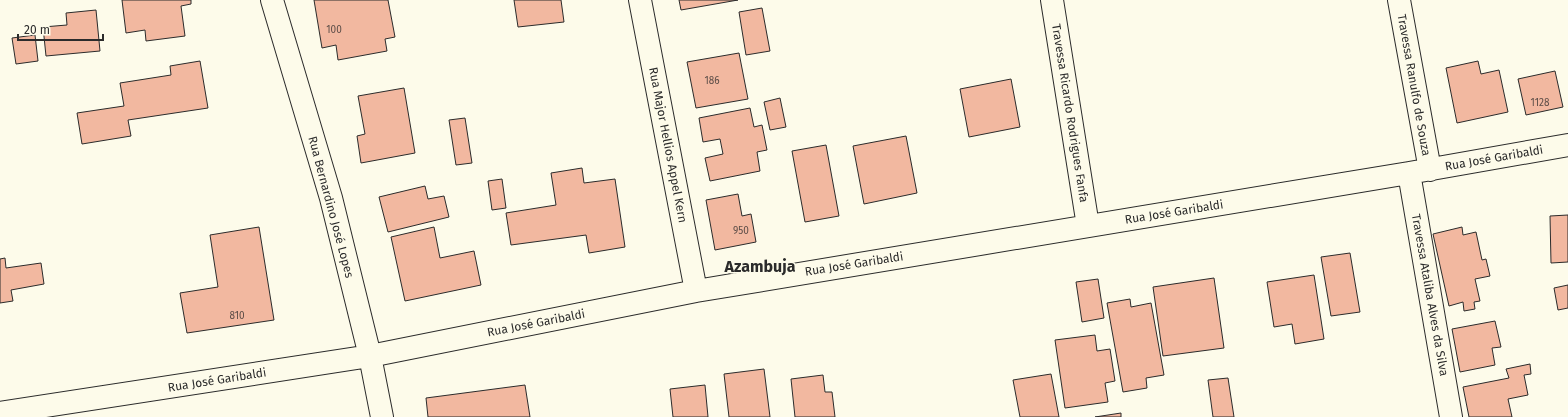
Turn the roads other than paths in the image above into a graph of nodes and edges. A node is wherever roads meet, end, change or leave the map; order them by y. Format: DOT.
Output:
graph roads {
  1 [pos="272,0"];
  2 [pos="640,0"];
  3 [pos="1052,0"];
  4 [pos="1399,0"];
  5 [pos="1568,145"];
  6 [pos="1419,171"];
  7 [pos="1088,226"];
  8 [pos="696,291"];
  9 [pos="370,356"];
  10 [pos="0,413"];
  11 [pos="382,417"];
  12 [pos="1451,417"];
  1 -- 9 [label="street, Rua Bernardino José Lopes"];
  2 -- 8 [label="street, Rua Major Hellios Appel Kern"];
  3 -- 7 [label="street, Travessa Ricardo Rodrigues Fanfa"];
  4 -- 6 [label="street, Travessa Ranulfo de Souza"];
  5 -- 6 [label="street, Rua José Garibaldi"];
  6 -- 7 [label="street, Rua José Garibaldi"];
  6 -- 12 [label="street, Travessa Ataliba Alves da Silva"];
  7 -- 8 [label="street, Rua José Garibaldi"];
  8 -- 9 [label="street, Rua José Garibaldi"];
  9 -- 10 [label="street, Rua José Garibaldi"];
  9 -- 11 [label="street, Rua Bernardino José Lopes"];
}
